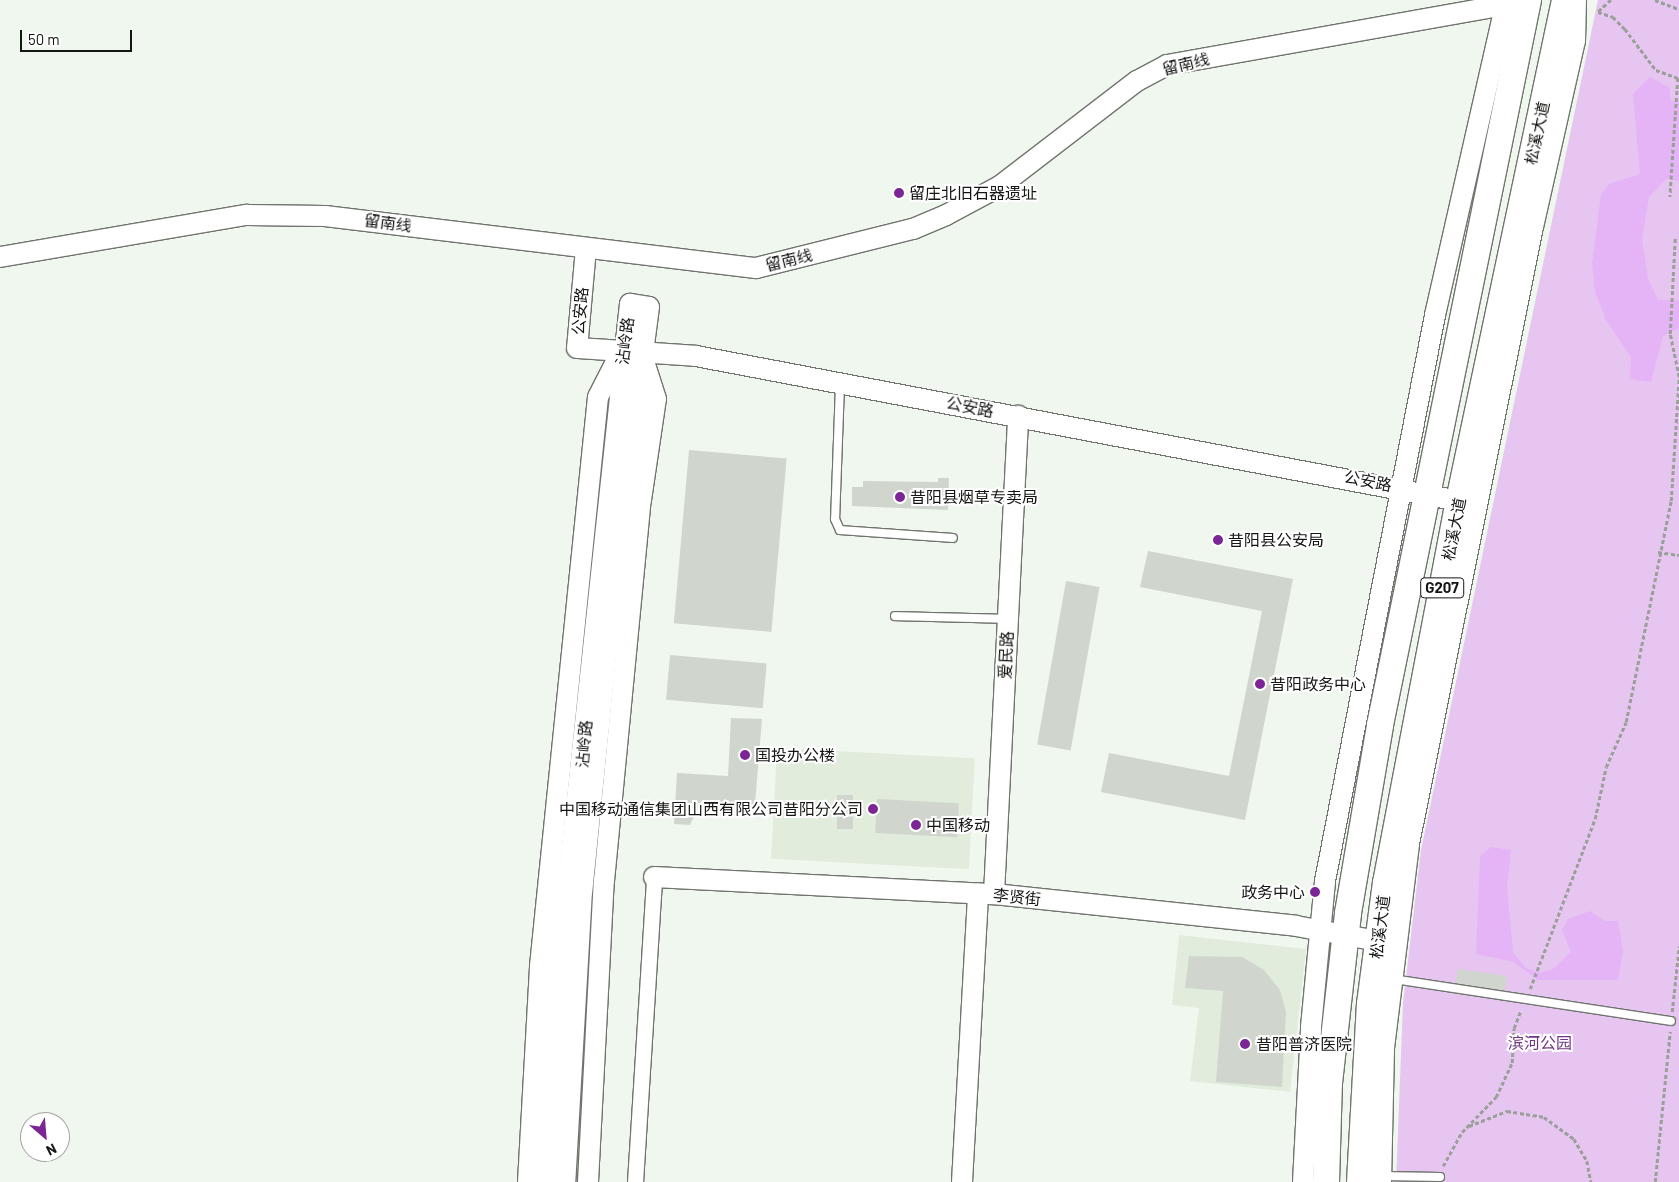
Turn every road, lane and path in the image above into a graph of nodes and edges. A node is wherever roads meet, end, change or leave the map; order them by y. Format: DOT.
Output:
graph roads {
  1 [pos="1527,0"];
  2 [pos="1565,0"];
  3 [pos="1576,0"];
  4 [pos="1611,0"];
  5 [pos="1655,0"];
  6 [pos="1679,9"];
  7 [pos="1678,78"];
  8 [pos="1670,197"];
  9 [pos="1675,237"];
  10 [pos="586,248"];
  11 [pos="0,257"];
  12 [pos="632,349"];
  13 [pos="1679,377"];
  14 [pos="840,382"];
  15 [pos="1018,416"];
  16 [pos="1413,490"];
  17 [pos="1459,501"];
  18 [pos="953,538"];
  19 [pos="1658,552"];
  20 [pos="1679,555"];
  21 [pos="896,616"];
  22 [pos="1008,619"];
  23 [pos="654,877"];
  24 [pos="986,894"];
  25 [pos="1320,930"];
  26 [pos="1346,935"];
  27 [pos="1378,941"];
  28 [pos="1679,946"];
  29 [pos="1391,979"];
  30 [pos="1526,999"];
  31 [pos="1671,1021"];
  32 [pos="1462,1132"];
  33 [pos="1440,1177"];
  34 [pos="1371,1179"];
  35 [pos="528,1182"];
  36 [pos="547,1182"];
  37 [pos="565,1182"];
  38 [pos="588,1182"];
  39 [pos="635,1182"];
  40 [pos="962,1182"];
  41 [pos="1303,1182"];
  42 [pos="1326,1182"];
  43 [pos="1591,1182"];
  44 [pos="1655,1182"];
  1 -- 10 [label="street, 留南线"];
  1 -- 16 [label="highway, 松溪大道 / G207"];
  2 -- 17 [label="highway, 松溪大道 / G207"];
  3 -- 29 [label="street"];
  4 -- 7 [label="path"];
  5 -- 6 [label="path"];
  7 -- 8 [label="path"];
  9 -- 13 [label="path"];
  10 -- 11 [label="street, 留南线"];
  10 -- 12 [label="street, 公安路"];
  12 -- 14 [label="street, 公安路"];
  12 -- 35 [label="street"];
  12 -- 36 [label="street, 沾岭路"];
  12 -- 37 [label="street, 沾岭路"];
  12 -- 38 [label="street"];
  13 -- 19 [label="path"];
  14 -- 15 [label="street, 公安路"];
  14 -- 18 [label="lane"];
  15 -- 16 [label="street, 公安路"];
  15 -- 22 [label="street, 爱民路"];
  16 -- 17 [label="street, 公安路"];
  16 -- 25 [label="street"];
  16 -- 26 [label="highway, 松溪大道 / G207"];
  17 -- 27 [label="highway, 松溪大道 / G207"];
  19 -- 20 [label="path"];
  19 -- 30 [label="path"];
  21 -- 22 [label="lane"];
  22 -- 24 [label="street, 爱民路"];
  23 -- 24 [label="street, 李贤街"];
  23 -- 39 [label="street"];
  24 -- 25 [label="street, 李贤街"];
  24 -- 40 [label="street, 爱民路"];
  25 -- 26 [label="street, 李贤街"];
  25 -- 41 [label="street"];
  26 -- 27 [label="street, 李贤街"];
  26 -- 42 [label="highway, 松溪大道 / G207"];
  27 -- 34 [label="highway, 松溪大道 / G207"];
  28 -- 31 [label="path"];
  29 -- 30 [label="lane"];
  29 -- 34 [label="street"];
  30 -- 31 [label="lane"];
  30 -- 32 [label="path"];
  31 -- 44 [label="path"];
  32 -- 33 [label="path"];
  32 -- 43 [label="path"];
  33 -- 34 [label="lane"];
}
